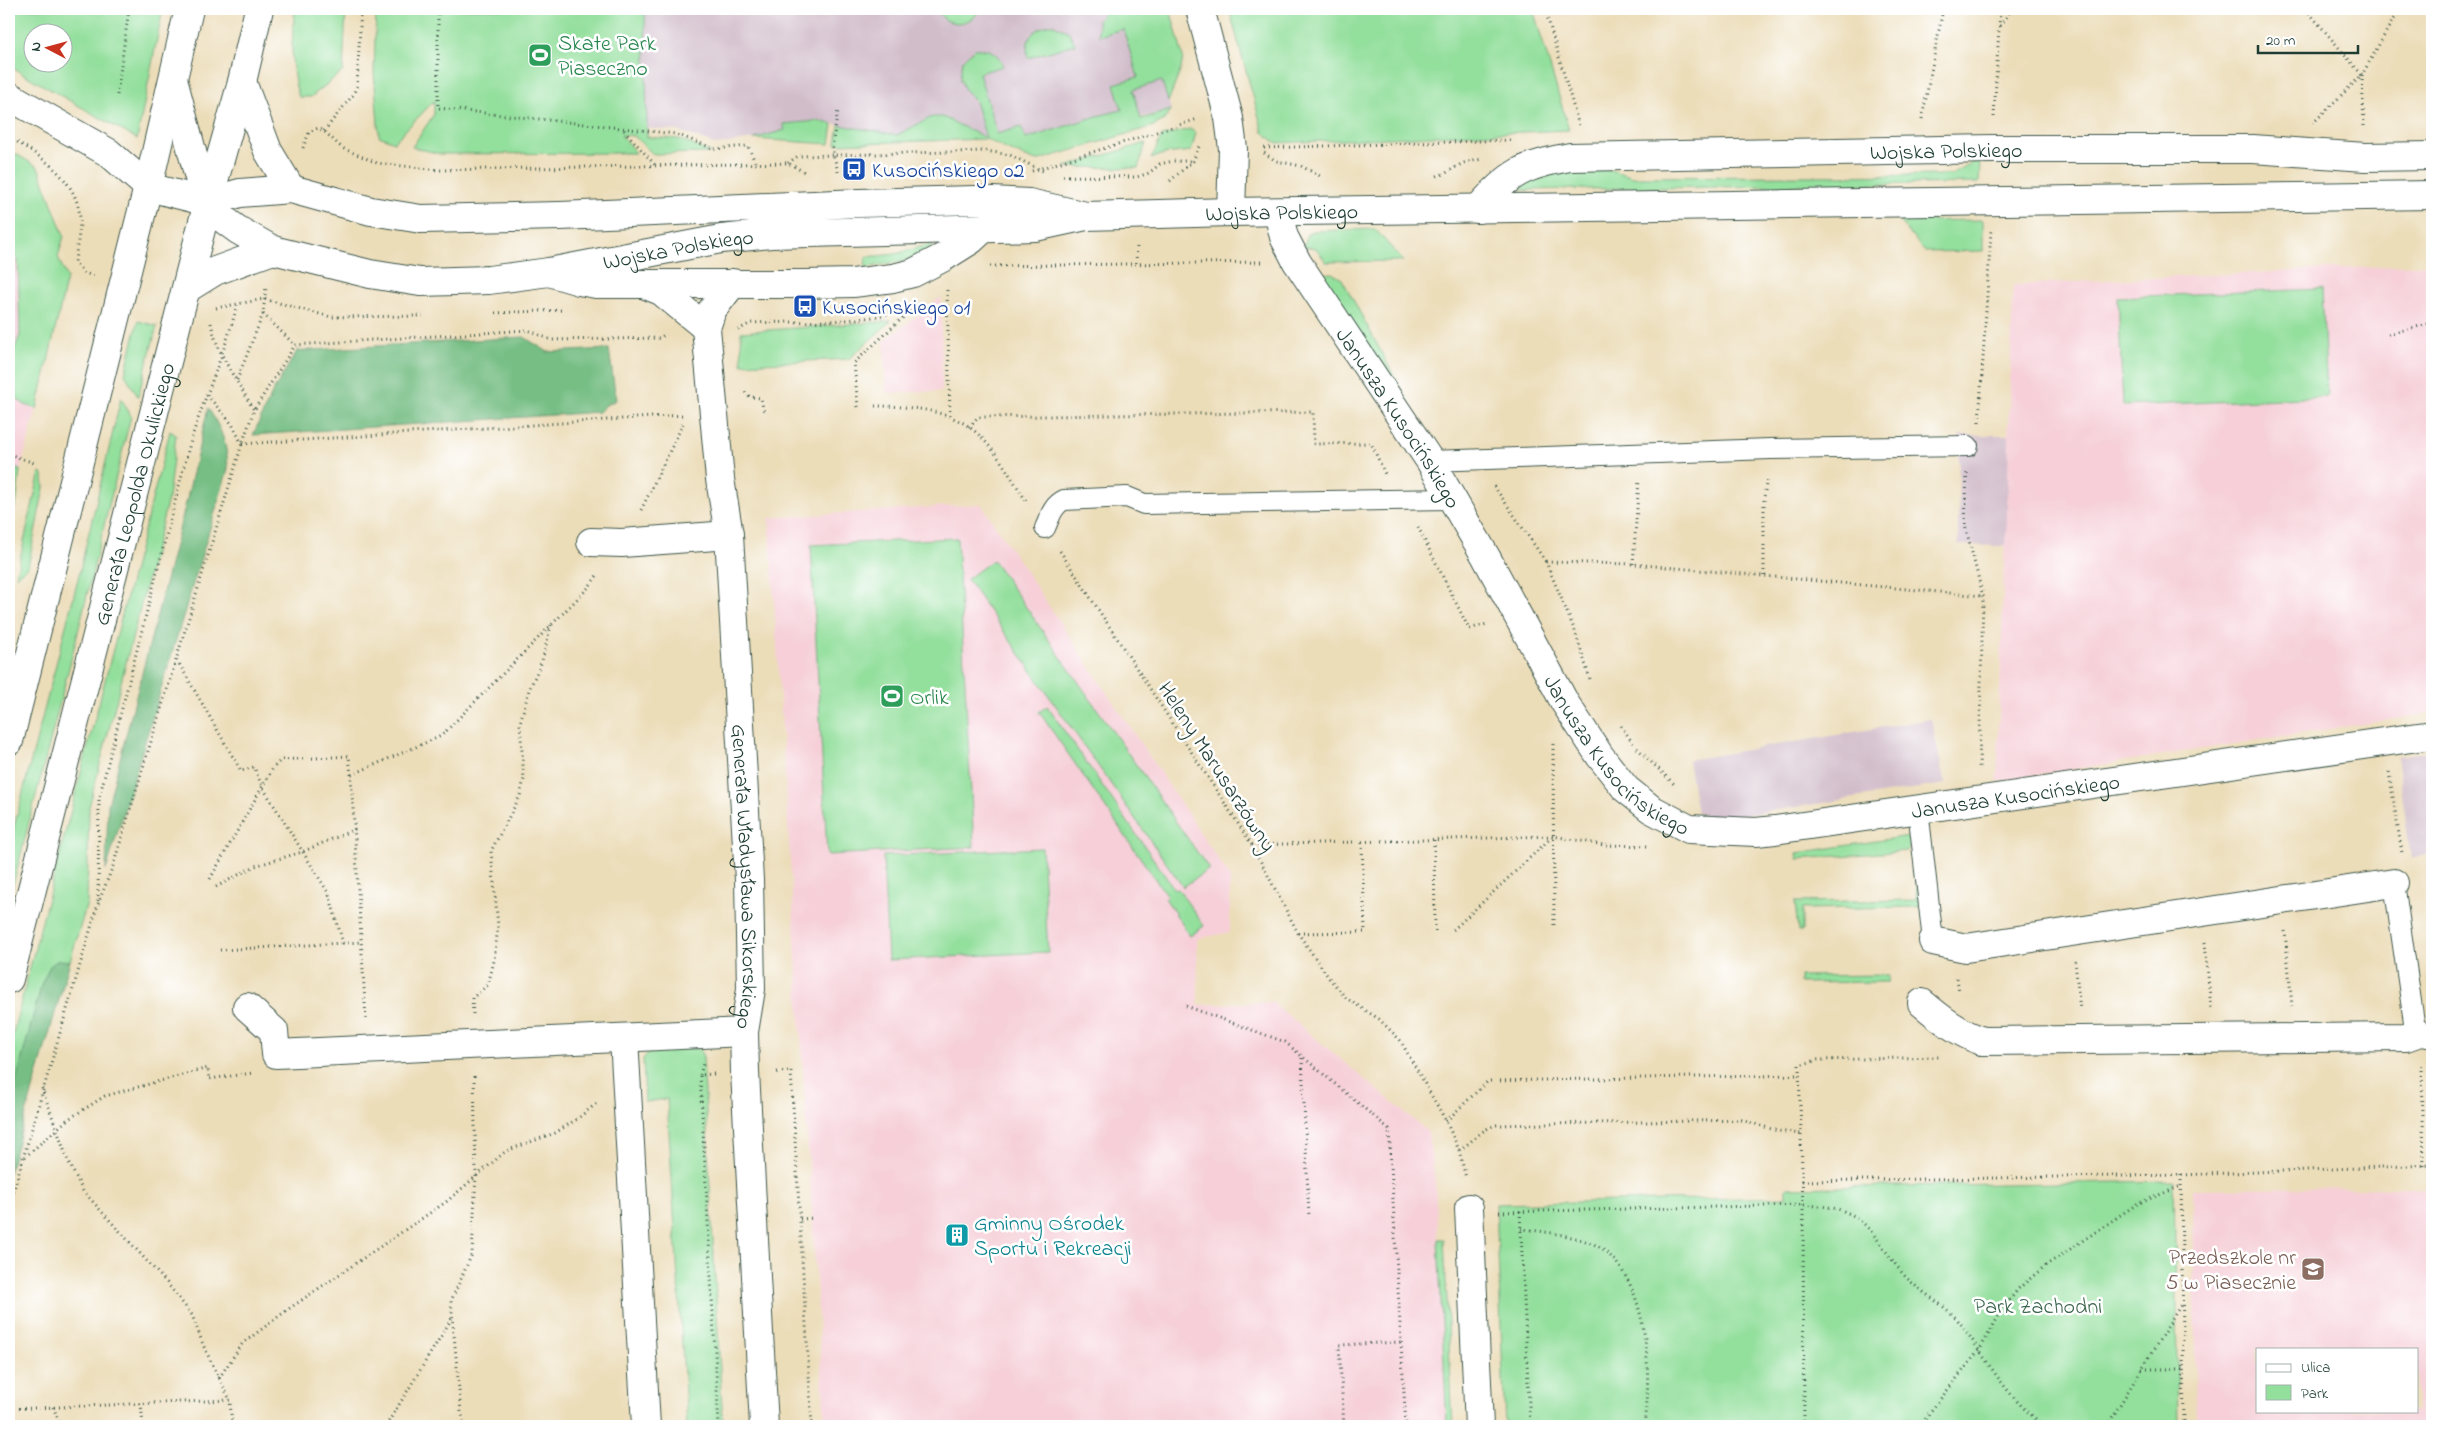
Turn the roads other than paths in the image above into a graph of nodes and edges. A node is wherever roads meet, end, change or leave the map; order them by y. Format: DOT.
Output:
graph roads {
  1 [pos="190,9"];
  2 [pos="259,9"];
  3 [pos="1200,9"];
  4 [pos="174,82"];
  5 [pos="242,82"];
  6 [pos="9,96"];
  7 [pos="2432,156"];
  8 [pos="148,187"];
  9 [pos="291,189"];
  10 [pos="2432,195"];
  11 [pos="208,202"];
  12 [pos="1478,209"];
  13 [pos="1231,212"];
  14 [pos="1278,212"];
  15 [pos="1086,216"];
  16 [pos="984,228"];
  17 [pos="273,250"];
  18 [pos="549,272"];
  19 [pos="733,283"];
  20 [pos="646,285"];
  21 [pos="186,289"];
  22 [pos="706,328"];
  23 [pos="1968,446"];
  24 [pos="1430,461"];
  25 [pos="1451,498"];
  26 [pos="1045,528"];
  27 [pos="729,535"];
  28 [pos="591,542"];
  29 [pos="2432,735"];
  30 [pos="9,741"];
  31 [pos="1918,809"];
  32 [pos="2394,883"];
  33 [pos="1933,942"];
  34 [pos="9,979"];
  35 [pos="1922,1003"];
  36 [pos="247,1007"];
  37 [pos="744,1032"];
  38 [pos="624,1038"];
  39 [pos="2424,1043"];
  40 [pos="1469,1211"];
  41 [pos="646,1426"];
  42 [pos="764,1426"];
  43 [pos="1479,1426"];
  1 -- 4 [label="street"];
  2 -- 5 [label="street, Generała Leopolda Okulickiego"];
  3 -- 13 [label="street"];
  4 -- 8 [label="street"];
  4 -- 11 [label="street"];
  5 -- 9 [label="street"];
  5 -- 11 [label="street, Generała Leopolda Okulickiego"];
  6 -- 8 [label="street"];
  7 -- 12 [label="street, Wojska Polskiego"];
  8 -- 11 [label="street"];
  8 -- 30 [label="street"];
  9 -- 11 [label="street, Wojska Polskiego"];
  9 -- 15 [label="street, Wojska Polskiego"];
  10 -- 12 [label="street, Wojska Polskiego"];
  11 -- 17 [label="street, Wojska Polskiego"];
  11 -- 21 [label="street, Generała Leopolda Okulickiego"];
  12 -- 14 [label="street, Wojska Polskiego"];
  13 -- 14 [label="street, Wojska Polskiego"];
  13 -- 15 [label="street, Wojska Polskiego"];
  14 -- 24 [label="street, Janusza Kusocińskiego"];
  15 -- 16 [label="street, Wojska Polskiego"];
  16 -- 18 [label="street, Wojska Polskiego"];
  16 -- 19 [label="street"];
  17 -- 18 [label="street, Wojska Polskiego"];
  17 -- 21 [label="street"];
  18 -- 20 [label="street"];
  19 -- 20 [label="street"];
  19 -- 22 [label="street"];
  20 -- 22 [label="street"];
  21 -- 34 [label="street, Generała Leopolda Okulickiego"];
  22 -- 27 [label="street, Generała Władysława Sikorskiego"];
  23 -- 24 [label="lane"];
  24 -- 25 [label="street, Janusza Kusocińskiego"];
  25 -- 26 [label="lane"];
  25 -- 31 [label="street, Janusza Kusocińskiego"];
  27 -- 28 [label="street"];
  27 -- 37 [label="street, Generała Władysława Sikorskiego"];
  29 -- 31 [label="street, Janusza Kusocińskiego"];
  31 -- 33 [label="lane"];
  32 -- 33 [label="street"];
  32 -- 39 [label="lane"];
  35 -- 39 [label="street"];
  36 -- 38 [label="street"];
  37 -- 38 [label="street"];
  37 -- 42 [label="street, Generała Władysława Sikorskiego"];
  38 -- 41 [label="street"];
  40 -- 43 [label="street"];
}
